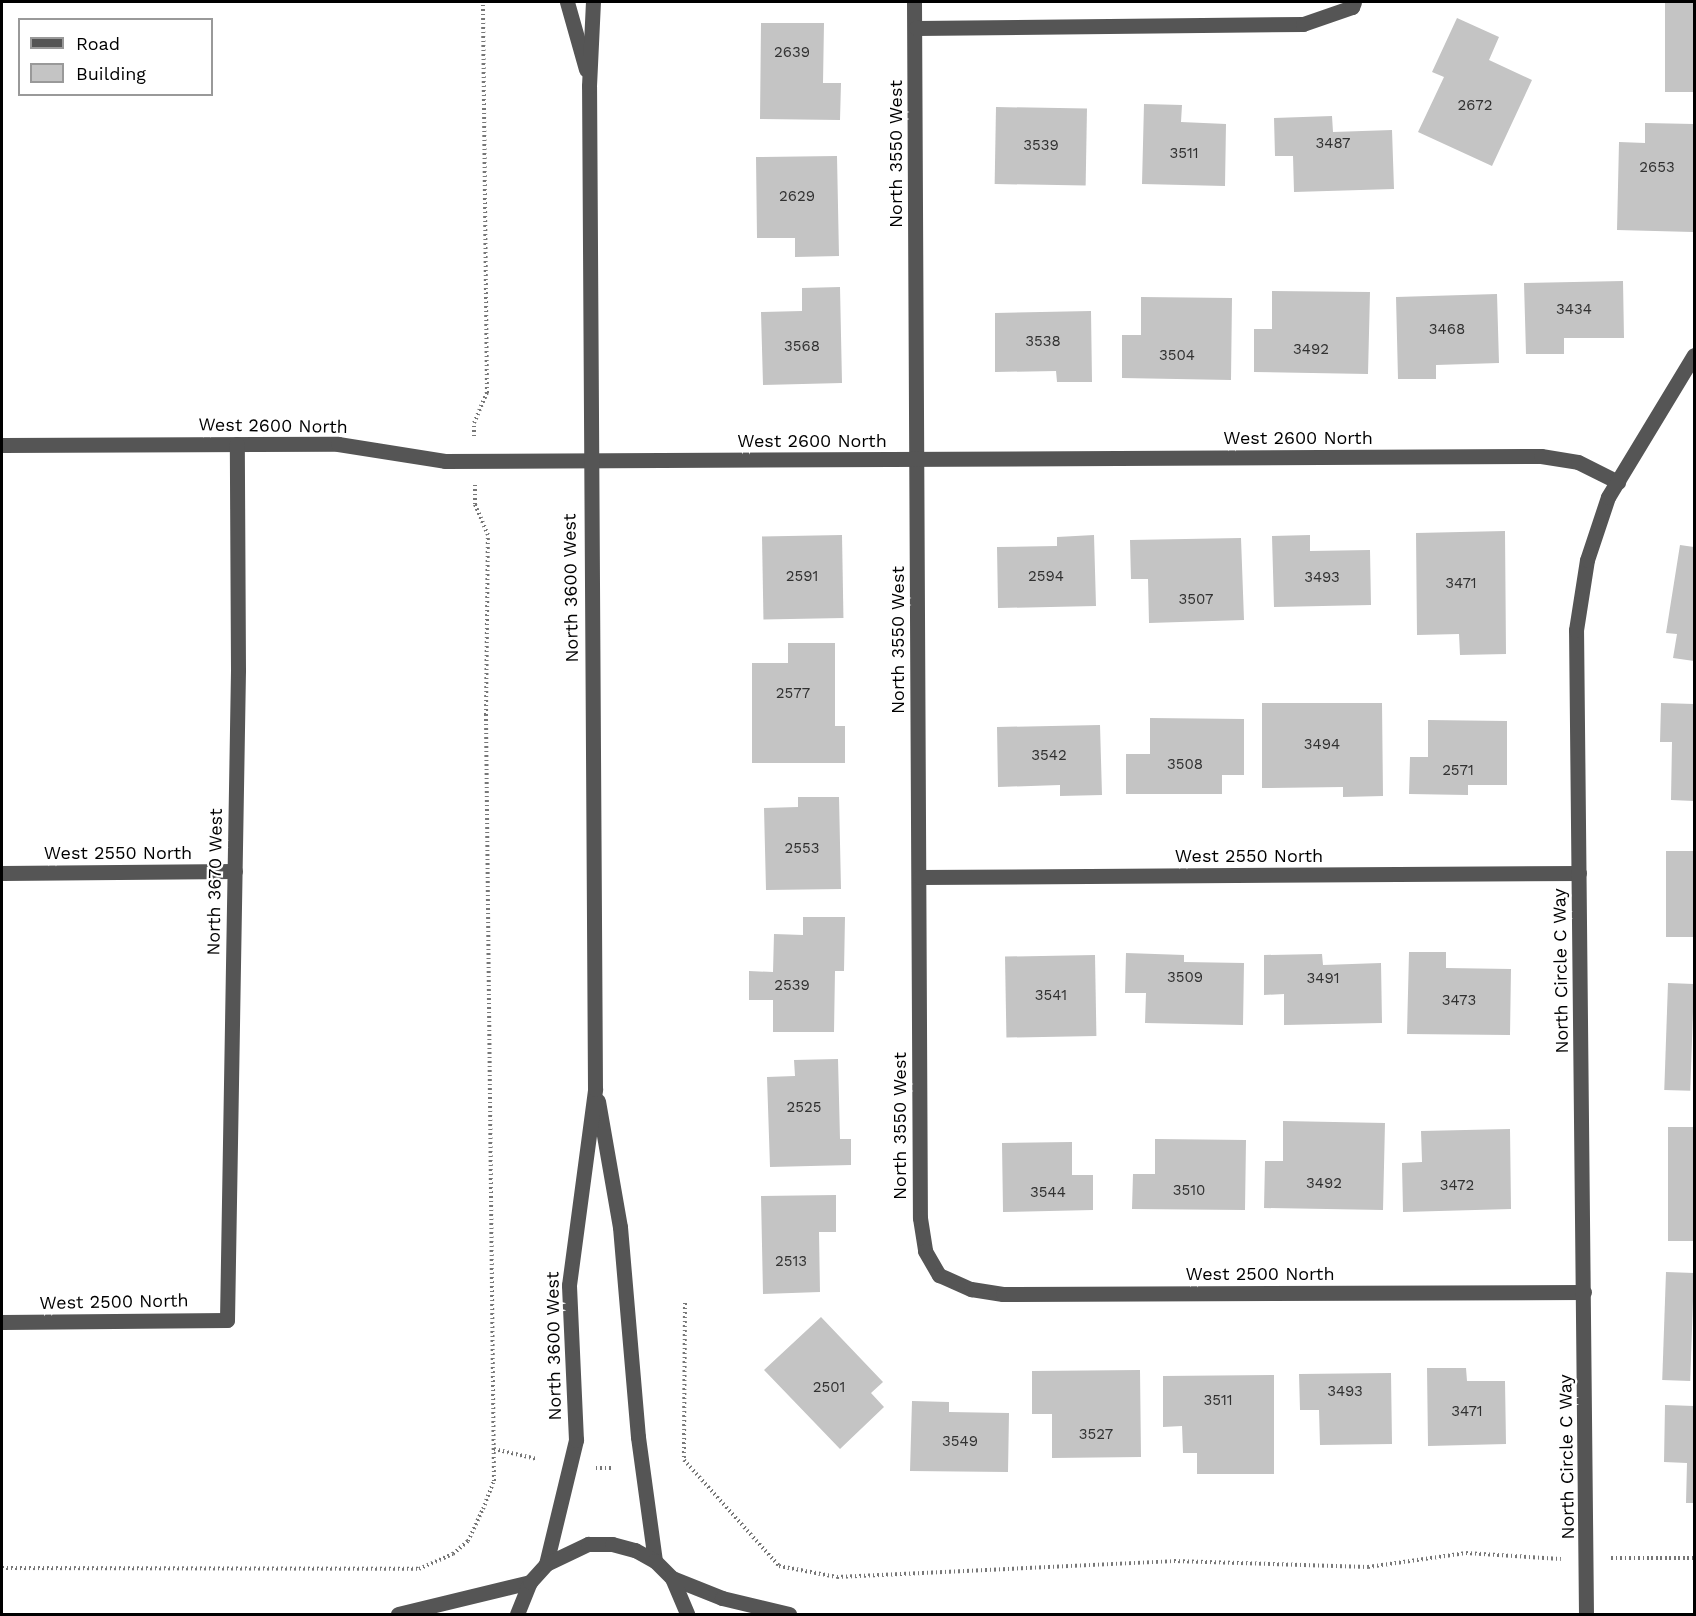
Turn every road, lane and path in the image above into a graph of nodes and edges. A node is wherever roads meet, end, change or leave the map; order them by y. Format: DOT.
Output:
graph roads {
  1 [pos="483,2"];
  2 [pos="567,2"];
  3 [pos="593,2"];
  4 [pos="914,2"];
  5 [pos="1353,4"];
  6 [pos="916,28"];
  7 [pos="589,86"];
  8 [pos="1695,355"];
  9 [pos="474,442"];
  10 [pos="237,444"];
  11 [pos="2,445"];
  12 [pos="915,459"];
  13 [pos="590,460"];
  14 [pos="475,482"];
  15 [pos="1618,482"];
  16 [pos="235,871"];
  17 [pos="2,873"];
  18 [pos="1579,873"];
  19 [pos="920,877"];
  20 [pos="596,1089"];
  21 [pos="939,1275"];
  22 [pos="1584,1292"];
  23 [pos="685,1302"];
  24 [pos="227,1320"];
  25 [pos="2,1322"];
  26 [pos="493,1449"];
  27 [pos="537,1459"];
  28 [pos="588,1468"];
  29 [pos="614,1468"];
  30 [pos="1632,1558"];
  31 [pos="1695,1558"];
  32 [pos="1552,1560"];
  33 [pos="655,1561"];
  34 [pos="546,1564"];
  35 [pos="2,1568"];
  36 [pos="672,1578"];
  37 [pos="530,1582"];
  38 [pos="398,1614"];
  39 [pos="517,1614"];
  40 [pos="687,1614"];
  41 [pos="789,1614"];
  42 [pos="1586,1614"];
  1 -- 9 [label="path"];
  2 -- 7 [label="street, North 3600 West"];
  3 -- 7 [label="street, North 3600 West"];
  4 -- 6 [label="street, North 3550 West"];
  5 -- 6 [label="street"];
  6 -- 12 [label="street, North 3550 West"];
  7 -- 13 [label="street, North 3600 West"];
  8 -- 15 [label="street, North Circle C Way"];
  10 -- 11 [label="street, West 2600 North"];
  10 -- 13 [label="street, West 2600 North"];
  10 -- 16 [label="street, North 3670 West"];
  12 -- 13 [label="street, West 2600 North"];
  12 -- 15 [label="street, West 2600 North"];
  12 -- 19 [label="street, North 3550 West"];
  13 -- 20 [label="street, North 3600 West"];
  14 -- 26 [label="path"];
  15 -- 18 [label="street, North Circle C Way"];
  16 -- 17 [label="street, West 2550 North"];
  16 -- 24 [label="street, North 3670 West"];
  18 -- 19 [label="street, West 2550 North"];
  18 -- 22 [label="street, North Circle C Way"];
  19 -- 21 [label="street, North 3550 West"];
  20 -- 33 [label="street, North 3600 West"];
  20 -- 34 [label="street, North 3600 West"];
  21 -- 22 [label="street, West 2500 North"];
  22 -- 42 [label="street, North Circle C Way"];
  23 -- 32 [label="path"];
  24 -- 25 [label="street, West 2500 North"];
  26 -- 27 [label="path"];
  26 -- 35 [label="path"];
  28 -- 29 [label="path"];
  30 -- 31 [label="path"];
  33 -- 34 [label="street"];
  33 -- 36 [label="street"];
  34 -- 37 [label="street"];
  36 -- 40 [label="street"];
  36 -- 41 [label="street"];
  37 -- 38 [label="street"];
  37 -- 39 [label="street"];
}
